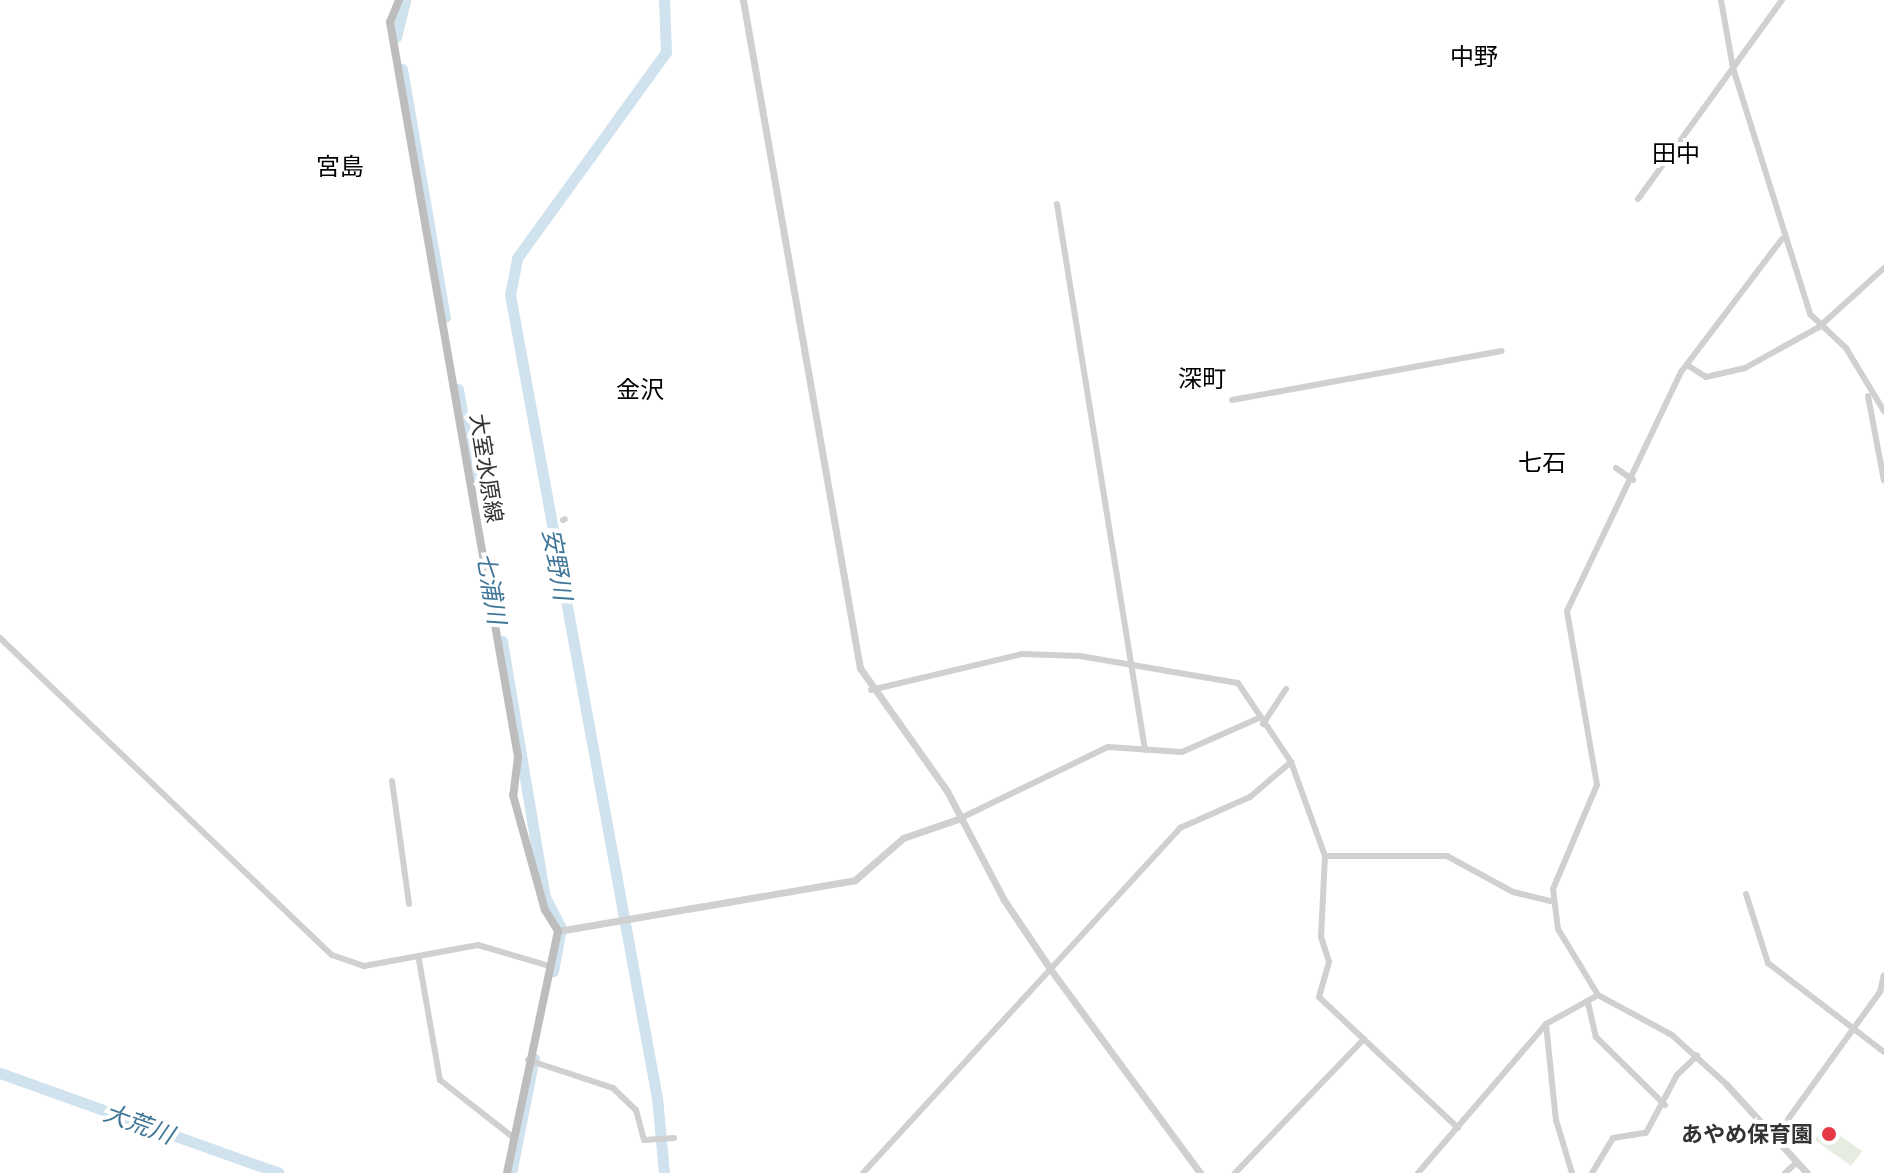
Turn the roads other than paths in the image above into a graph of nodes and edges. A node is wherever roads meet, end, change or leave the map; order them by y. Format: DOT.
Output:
graph roads {
  1 [pos="399,0"];
  2 [pos="743,0"];
  3 [pos="1721,0"];
  4 [pos="1782,0"];
  5 [pos="1733,68"];
  6 [pos="1638,199"];
  7 [pos="1057,204"];
  8 [pos="1782,239"];
  9 [pos="1884,268"];
  10 [pos="1819,327"];
  11 [pos="1502,351"];
  12 [pos="1687,365"];
  13 [pos="1867,392"];
  14 [pos="1232,400"];
  15 [pos="1884,411"];
  16 [pos="1616,468"];
  17 [pos="1633,480"];
  18 [pos="1884,481"];
  19 [pos="0,638"];
  20 [pos="1136,667"];
  21 [pos="1286,689"];
  22 [pos="871,690"];
  23 [pos="1261,721"];
  24 [pos="1145,750"];
  25 [pos="1291,762"];
  26 [pos="392,781"];
  27 [pos="961,818"];
  28 [pos="1325,856"];
  29 [pos="1746,894"];
  30 [pos="1554,902"];
  31 [pos="409,904"];
  32 [pos="558,931"];
  33 [pos="419,960"];
  34 [pos="550,966"];
  35 [pos="1051,970"];
  36 [pos="1884,975"];
  37 [pos="1598,995"];
  38 [pos="1588,1003"];
  39 [pos="1546,1024"];
  40 [pos="1851,1029"];
  41 [pos="1364,1039"];
  42 [pos="1884,1052"];
  43 [pos="1697,1056"];
  44 [pos="528,1060"];
  45 [pos="1726,1084"];
  46 [pos="1665,1105"];
  47 [pos="1458,1128"];
  48 [pos="1776,1136"];
  49 [pos="514,1138"];
  50 [pos="672,1138"];
  51 [pos="1796,1163"];
  52 [pos="507,1173"];
  53 [pos="863,1173"];
  54 [pos="1200,1173"];
  55 [pos="1235,1173"];
  56 [pos="1418,1173"];
  57 [pos="1572,1173"];
  58 [pos="1592,1173"];
  59 [pos="1785,1173"];
  60 [pos="1807,1173"];
  1 -- 32 [label="main road, 大室水原線"];
  2 -- 22 [label="street"];
  3 -- 5 [label="street"];
  4 -- 5 [label="street"];
  5 -- 6 [label="street"];
  5 -- 8 [label="street"];
  7 -- 20 [label="street"];
  8 -- 10 [label="street"];
  8 -- 12 [label="street"];
  9 -- 10 [label="street"];
  10 -- 12 [label="street"];
  10 -- 13 [label="street"];
  11 -- 14 [label="street"];
  12 -- 17 [label="street"];
  13 -- 15 [label="street"];
  13 -- 18 [label="street"];
  16 -- 17 [label="street"];
  17 -- 30 [label="street"];
  19 -- 33 [label="street"];
  20 -- 22 [label="street"];
  20 -- 23 [label="street"];
  20 -- 24 [label="street"];
  21 -- 23 [label="street"];
  22 -- 27 [label="street"];
  23 -- 24 [label="street"];
  23 -- 25 [label="street"];
  24 -- 27 [label="street"];
  25 -- 28 [label="street"];
  25 -- 35 [label="street"];
  26 -- 31 [label="street"];
  27 -- 32 [label="street"];
  27 -- 35 [label="street"];
  28 -- 30 [label="street"];
  28 -- 41 [label="street"];
  29 -- 40 [label="street"];
  30 -- 37 [label="street"];
  32 -- 34 [label="main road"];
  33 -- 34 [label="street"];
  33 -- 49 [label="street"];
  34 -- 44 [label="main road"];
  35 -- 53 [label="street"];
  35 -- 54 [label="street"];
  36 -- 40 [label="street"];
  37 -- 38 [label="street"];
  37 -- 43 [label="street"];
  38 -- 39 [label="street"];
  38 -- 46 [label="street"];
  39 -- 47 [label="street"];
  39 -- 57 [label="street"];
  40 -- 42 [label="street"];
  40 -- 48 [label="street"];
  41 -- 47 [label="street"];
  41 -- 55 [label="street"];
  43 -- 45 [label="street"];
  43 -- 46 [label="street"];
  44 -- 49 [label="main road"];
  44 -- 50 [label="street"];
  45 -- 48 [label="street"];
  46 -- 58 [label="street"];
  47 -- 56 [label="street"];
  48 -- 51 [label="street"];
  49 -- 52 [label="main road"];
  51 -- 59 [label="street"];
  51 -- 60 [label="street"];
}
